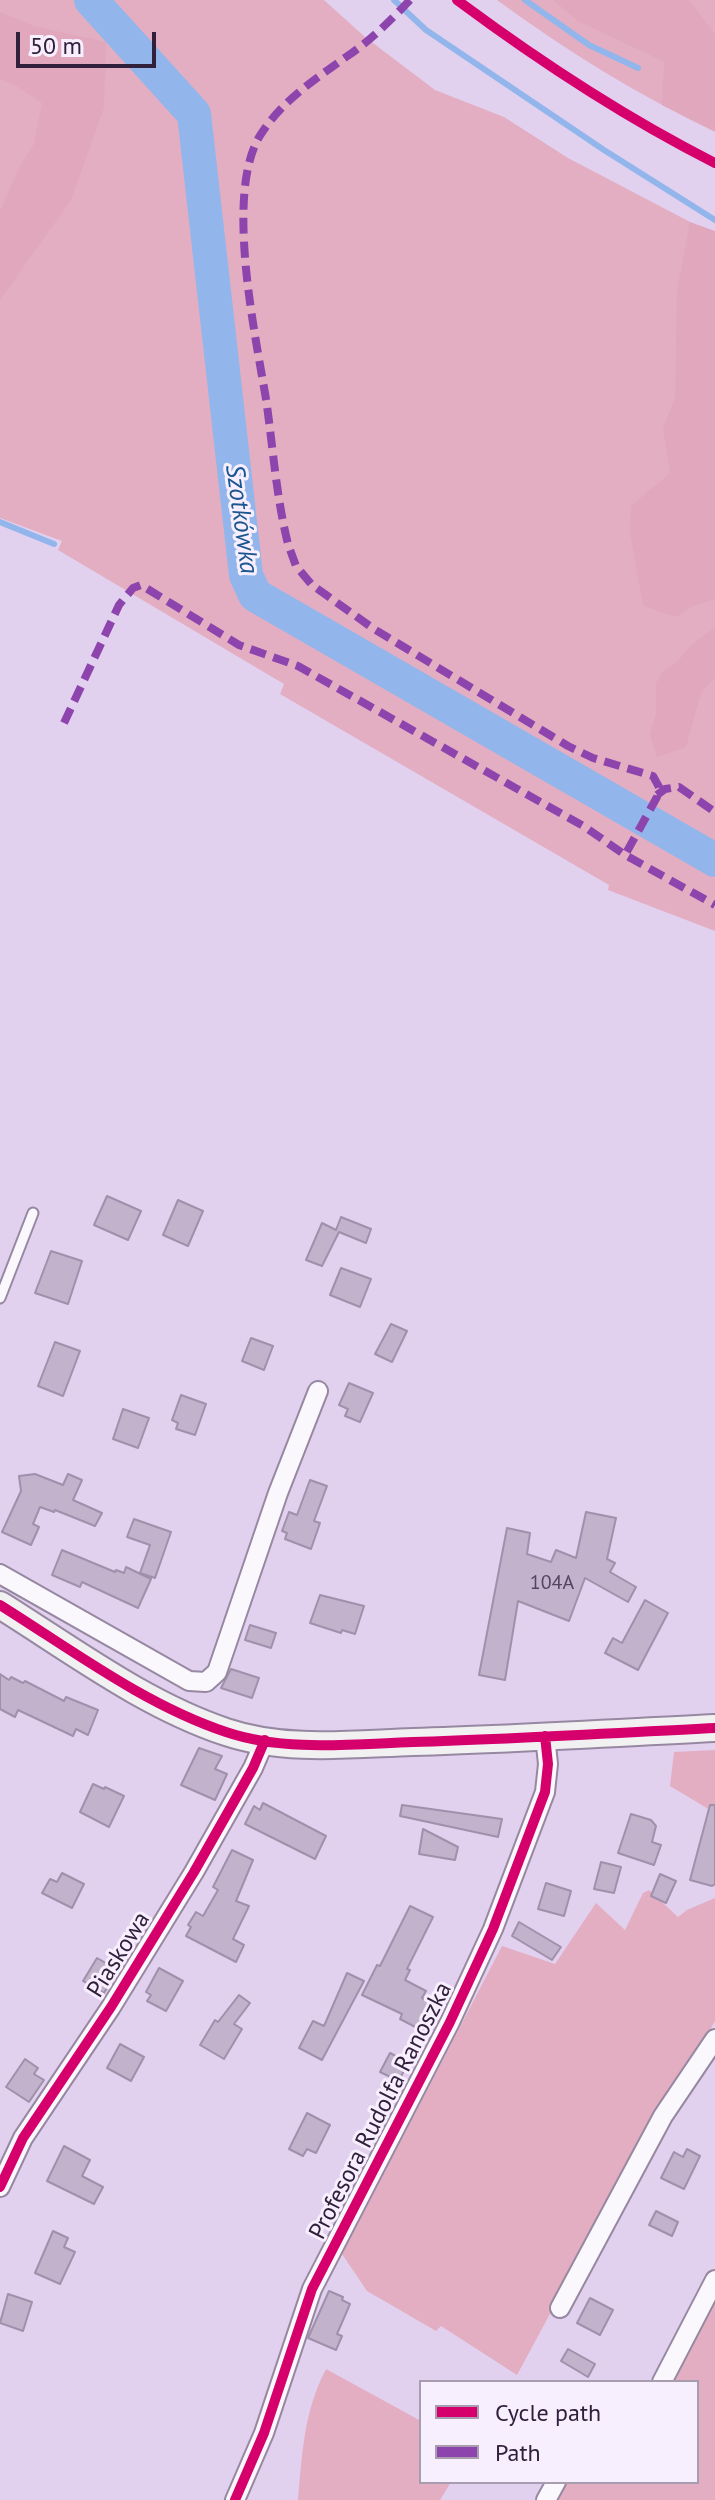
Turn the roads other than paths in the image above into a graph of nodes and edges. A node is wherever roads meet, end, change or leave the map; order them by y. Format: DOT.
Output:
graph roads {
  1 [pos="33,1213"];
  2 [pos="0,1298"];
  3 [pos="318,1391"];
  4 [pos="0,1574"];
  5 [pos="0,1605"];
  6 [pos="715,1728"];
  7 [pos="545,1736"];
  8 [pos="265,1740"];
  9 [pos="715,2039"];
  10 [pos="0,2187"];
  11 [pos="715,2280"];
  12 [pos="559,2310"];
  13 [pos="663,2380"];
  14 [pos="235,2500"];
  1 -- 2 [label="lane"];
  3 -- 4 [label="street"];
  5 -- 8 [label="street"];
  6 -- 7 [label="street"];
  7 -- 8 [label="street"];
  7 -- 14 [label="street, Profesora Rudolfa Ranoszka"];
  8 -- 10 [label="street, Piaskowa"];
  9 -- 12 [label="street"];
  11 -- 13 [label="street"];
}
